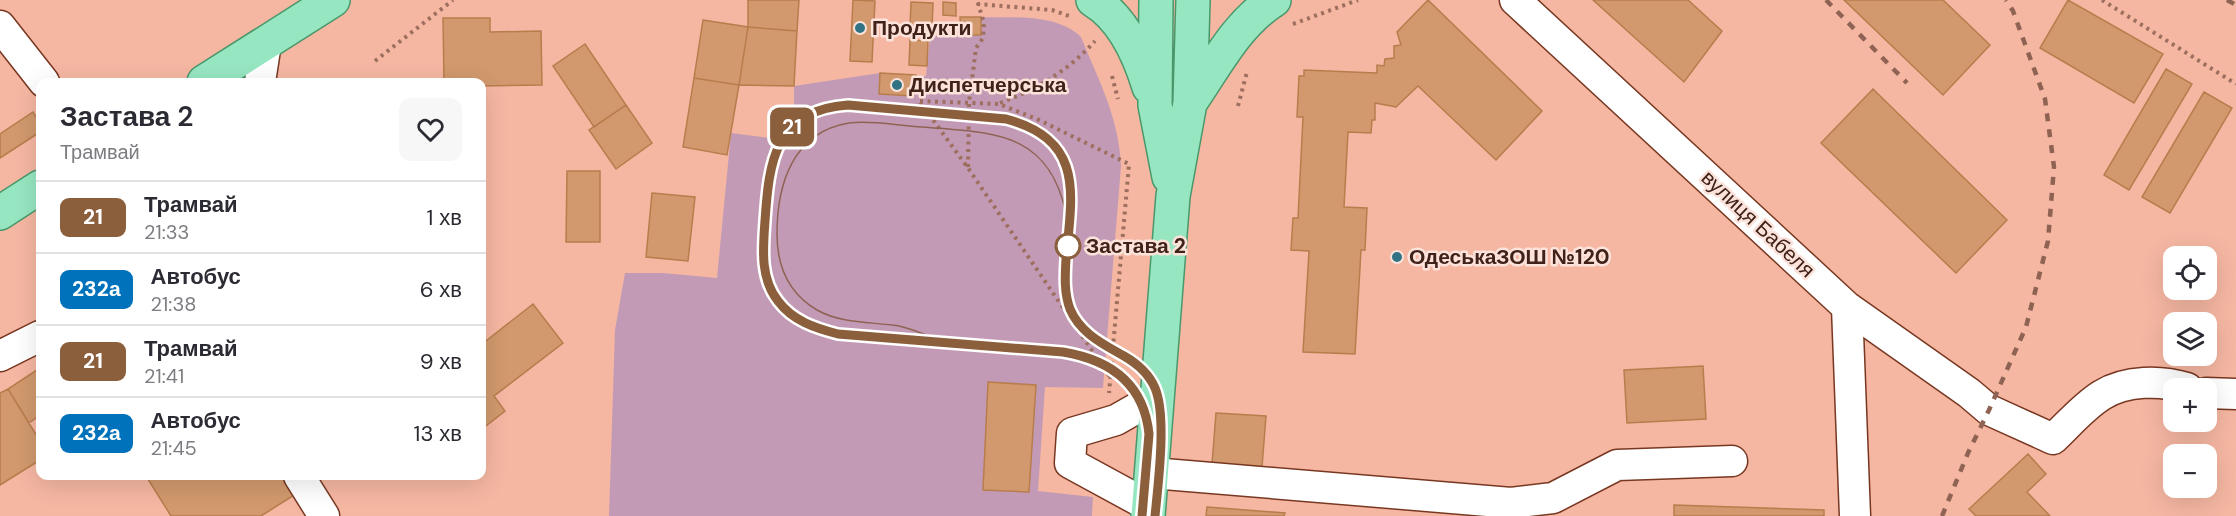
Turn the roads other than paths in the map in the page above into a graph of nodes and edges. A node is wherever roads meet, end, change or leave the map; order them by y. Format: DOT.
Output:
graph roads {
  1 [pos="333,0"];
  2 [pos="1156,0"];
  3 [pos="1193,0"];
  4 [pos="1515,0"];
  5 [pos="1085,9"];
  6 [pos="1279,14"];
  7 [pos="0,26"];
  8 [pos="266,43"];
  9 [pos="41,78"];
  10 [pos="210,78"];
  11 [pos="261,78"];
  12 [pos="1190,103"];
  13 [pos="1155,105"];
  14 [pos="36,190"];
  15 [pos="1173,196"];
  16 [pos="0,213"];
  17 [pos="1847,307"];
  18 [pos="36,338"];
  19 [pos="0,356"];
  20 [pos="2163,383"];
  21 [pos="2217,393"];
  22 [pos="2236,394"];
  23 [pos="1158,396"];
  24 [pos="1732,461"];
  25 [pos="1152,473"];
  26 [pos="302,480"];
  27 [pos="1148,511"];
  28 [pos="324,516"];
  29 [pos="1855,516"];
  1 -- 8 [label="main road"];
  2 -- 13 [label="main road"];
  3 -- 12 [label="main road"];
  4 -- 17 [label="lane, вулиця Бабеля"];
  5 -- 13 [label="main road"];
  6 -- 12 [label="main road"];
  7 -- 9 [label="lane"];
  8 -- 10 [label="main road"];
  8 -- 11 [label="lane"];
  12 -- 15 [label="main road"];
  13 -- 15 [label="main road"];
  14 -- 16 [label="main road"];
  15 -- 23 [label="main road"];
  17 -- 20 [label="lane, вулиця Бабеля"];
  17 -- 29 [label="lane"];
  18 -- 19 [label="lane"];
  21 -- 22 [label="lane"];
  23 -- 25 [label="main road"];
  23 -- 27 [label="lane"];
  24 -- 25 [label="lane"];
  25 -- 27 [label="main road"];
  26 -- 28 [label="lane"];
}
